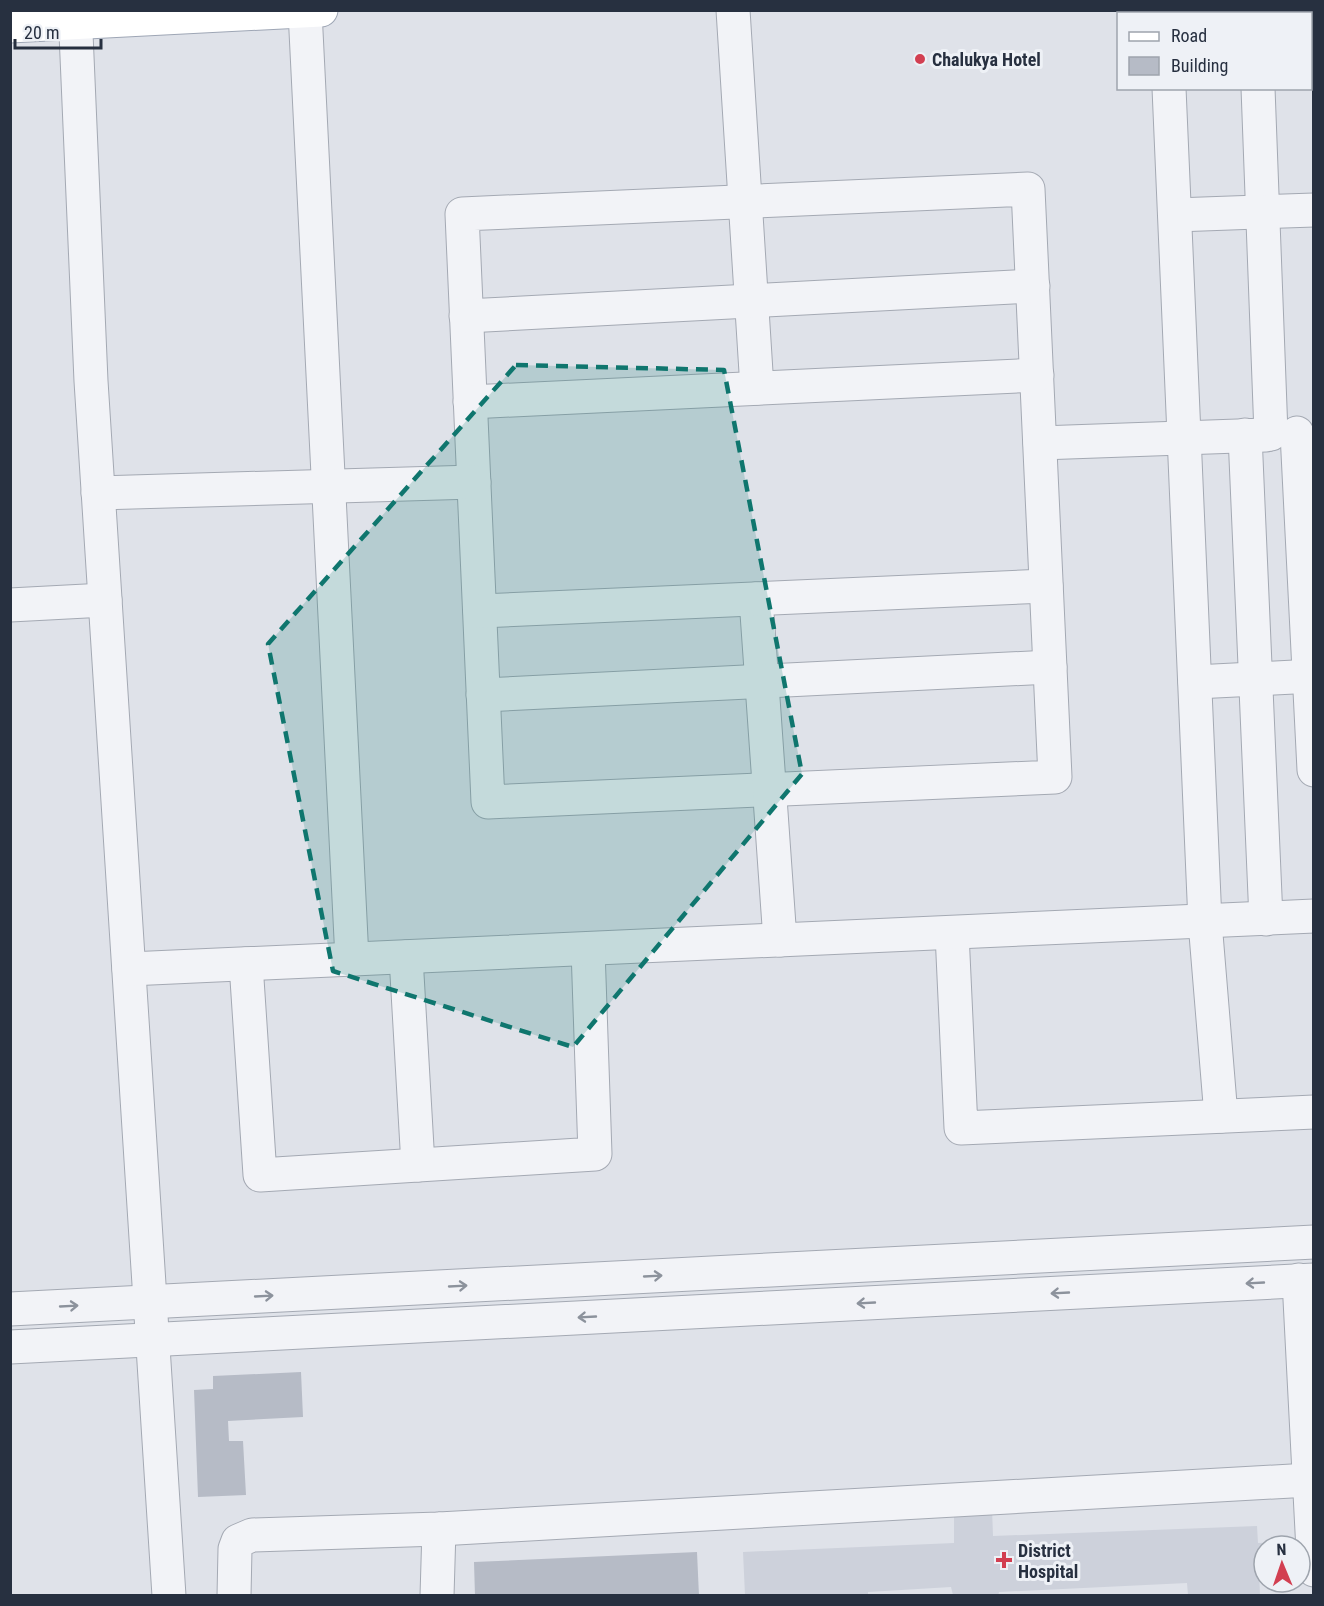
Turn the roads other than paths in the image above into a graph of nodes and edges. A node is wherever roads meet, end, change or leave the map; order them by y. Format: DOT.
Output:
graph roads {
  1 [pos="733,10"];
  2 [pos="313,11"];
  3 [pos="76,17"];
  4 [pos="10,27"];
  5 [pos="1169,90"];
  6 [pos="1258,90"];
  7 [pos="745,201"];
  8 [pos="1314,210"];
  9 [pos="1262,212"];
  10 [pos="1175,215"];
  11 [pos="1033,286"];
  12 [pos="752,301"];
  13 [pos="466,316"];
  14 [pos="1037,375"];
  15 [pos="757,388"];
  16 [pos="470,402"];
  17 [pos="1282,434"];
  18 [pos="1184,437"];
  19 [pos="1040,443"];
  20 [pos="474,482"];
  21 [pos="329,486"];
  22 [pos="98,493"];
  23 [pos="1046,586"];
  24 [pos="756,599"];
  25 [pos="105,600"];
  26 [pos="10,605"];
  27 [pos="480,611"];
  28 [pos="1050,667"];
  29 [pos="1311,677"];
  30 [pos="1256,679"];
  31 [pos="762,681"];
  32 [pos="1195,682"];
  33 [pos="483,695"];
  34 [pos="1314,770"];
  35 [pos="770,790"];
  36 [pos="1314,916"];
  37 [pos="1266,919"];
  38 [pos="1205,922"];
  39 [pos="952,933"];
  40 [pos="780,940"];
  41 [pos="588,949"];
  42 [pos="406,957"];
  43 [pos="352,959"];
  44 [pos="246,964"];
  45 [pos="129,969"];
  46 [pos="1314,1112"];
  47 [pos="1221,1116"];
  48 [pos="418,1165"];
  49 [pos="1314,1242"];
  50 [pos="1306,1280"];
  51 [pos="151,1302"];
  52 [pos="10,1309"];
  53 [pos="153,1340"];
  54 [pos="10,1347"];
  55 [pos="1309,1480"];
  56 [pos="439,1529"];
  57 [pos="1314,1570"];
  58 [pos="169,1596"];
  59 [pos="234,1596"];
  60 [pos="437,1596"];
  1 -- 7 [label="street"];
  2 -- 3 [label="main road"];
  2 -- 21 [label="street"];
  3 -- 4 [label="main road"];
  3 -- 22 [label="street"];
  5 -- 10 [label="street"];
  6 -- 9 [label="street"];
  7 -- 11 [label="street"];
  7 -- 12 [label="street"];
  7 -- 13 [label="street"];
  8 -- 9 [label="street"];
  9 -- 10 [label="street"];
  9 -- 17 [label="street"];
  10 -- 18 [label="street"];
  11 -- 12 [label="street"];
  11 -- 14 [label="street"];
  12 -- 13 [label="street"];
  12 -- 15 [label="street"];
  13 -- 16 [label="street"];
  14 -- 15 [label="street"];
  14 -- 19 [label="street"];
  15 -- 16 [label="street"];
  16 -- 20 [label="street"];
  17 -- 18 [label="street"];
  17 -- 29 [label="street"];
  17 -- 30 [label="street"];
  18 -- 19 [label="street"];
  18 -- 32 [label="street"];
  19 -- 23 [label="street"];
  20 -- 21 [label="street"];
  20 -- 27 [label="street"];
  21 -- 22 [label="street"];
  21 -- 43 [label="street"];
  22 -- 25 [label="street"];
  23 -- 24 [label="street"];
  23 -- 28 [label="street"];
  24 -- 27 [label="street"];
  24 -- 31 [label="street"];
  25 -- 26 [label="street"];
  25 -- 45 [label="street"];
  27 -- 33 [label="street"];
  28 -- 31 [label="street"];
  28 -- 35 [label="street"];
  29 -- 30 [label="street"];
  29 -- 34 [label="street"];
  30 -- 32 [label="street"];
  30 -- 37 [label="street"];
  31 -- 33 [label="street"];
  31 -- 35 [label="street"];
  32 -- 38 [label="street"];
  33 -- 35 [label="street"];
  35 -- 40 [label="street"];
  36 -- 37 [label="street"];
  37 -- 38 [label="street"];
  38 -- 39 [label="street"];
  38 -- 47 [label="street"];
  39 -- 40 [label="street"];
  39 -- 47 [label="street"];
  40 -- 41 [label="street"];
  41 -- 42 [label="street"];
  41 -- 48 [label="street"];
  42 -- 43 [label="street"];
  42 -- 48 [label="street"];
  43 -- 44 [label="street"];
  44 -- 45 [label="street"];
  44 -- 48 [label="street"];
  45 -- 51 [label="street"];
  46 -- 47 [label="street"];
  51 -- 49 [label="street, one-way"];
  50 -- 53 [label="street, one-way"];
  50 -- 55 [label="street"];
  52 -- 51 [label="street, one-way"];
  51 -- 53 [label="street"];
  53 -- 54 [label="street"];
  53 -- 58 [label="street"];
  55 -- 56 [label="street"];
  55 -- 57 [label="street"];
  56 -- 59 [label="street"];
  56 -- 60 [label="street"];
}
